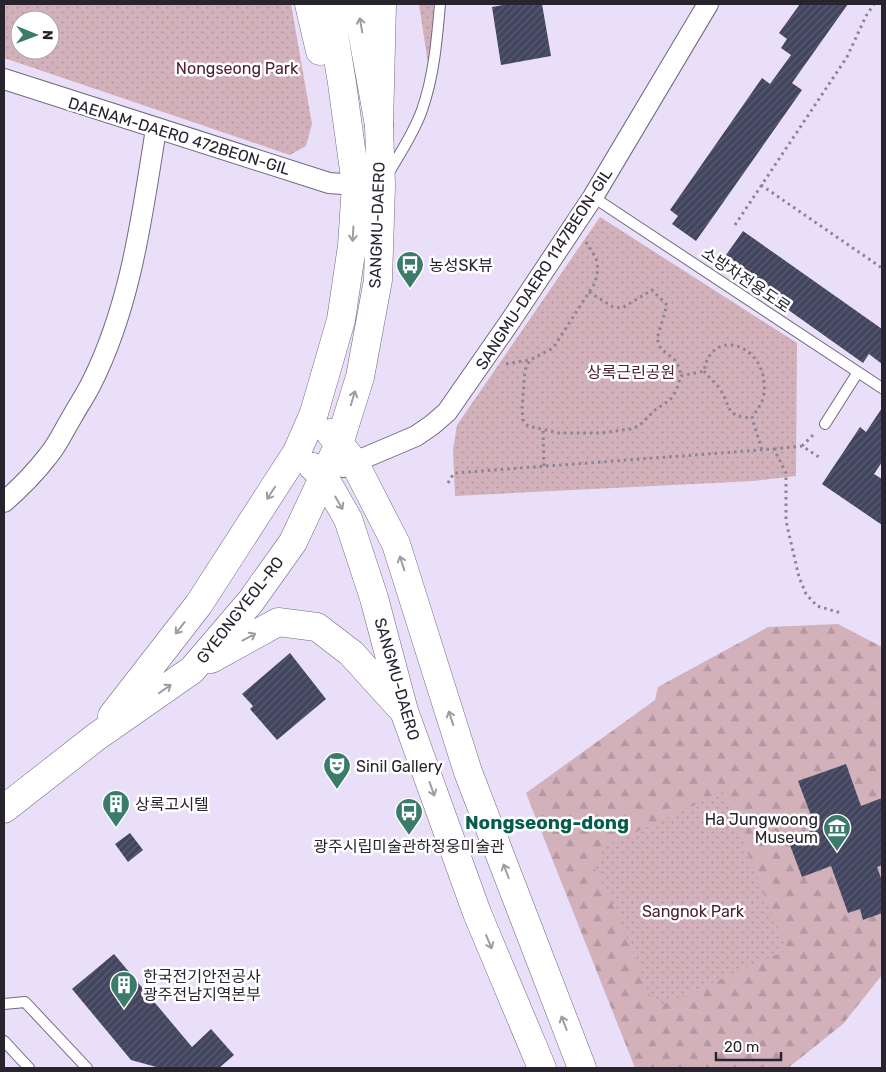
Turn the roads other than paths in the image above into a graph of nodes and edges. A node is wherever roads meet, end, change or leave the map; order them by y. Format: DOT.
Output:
graph roads {
  1 [pos="309,4"];
  2 [pos="329,4"];
  3 [pos="357,4"];
  4 [pos="382,4"];
  5 [pos="440,4"];
  6 [pos="708,4"];
  7 [pos="13,83"];
  8 [pos="4,97"];
  9 [pos="379,125"];
  10 [pos="156,129"];
  11 [pos="368,186"];
  12 [pos="593,197"];
  13 [pos="858,372"];
  14 [pos="882,388"];
  15 [pos="314,413"];
  16 [pos="824,424"];
  17 [pos="297,452"];
  18 [pos="346,453"];
  19 [pos="324,477"];
  20 [pos="4,502"];
  21 [pos="192,670"];
  22 [pos="404,711"];
  23 [pos="96,737"];
  24 [pos="6,803"];
  25 [pos="4,1004"];
  26 [pos="4,1041"];
  27 [pos="29,1068"];
  28 [pos="87,1068"];
  29 [pos="542,1068"];
  30 [pos="582,1068"];
  1 -- 11 [label="street, SANGMU-DAERO"];
  2 -- 11 [label="street, SANGMU-DAERO"];
  9 -- 3 [label="street, SANGMU-DAERO, one-way"];
  4 -- 9 [label="street"];
  5 -- 11 [label="lane"];
  6 -- 12 [label="street, SANGMU-DAERO 1147BEON-GIL"];
  7 -- 8 [label="street"];
  7 -- 10 [label="street, DAENAM-DAERO 472BEON-GIL"];
  9 -- 11 [label="street, SANGMU-DAERO"];
  10 -- 11 [label="street, DAENAM-DAERO 472BEON-GIL"];
  10 -- 20 [label="street"];
  11 -- 15 [label="street, SANGMU-DAERO, one-way"];
  18 -- 11 [label="street, SANGMU-DAERO, one-way"];
  12 -- 13 [label="lane, 소방차전용도로"];
  12 -- 18 [label="street, SANGMU-DAERO 1147BEON-GIL"];
  13 -- 14 [label="lane, 소방차전용도로"];
  13 -- 16 [label="lane"];
  15 -- 17 [label="street, SANGMU-DAERO"];
  15 -- 18 [label="street"];
  17 -- 19 [label="street, SANGMU-DAERO"];
  17 -- 23 [label="street, GYEONGYEOL-RO, one-way"];
  18 -- 19 [label="street, GYEONGYEOL-RO"];
  30 -- 18 [label="street, one-way"];
  19 -- 21 [label="street, GYEONGYEOL-RO"];
  19 -- 22 [label="street, SANGMU-DAERO, one-way"];
  21 -- 22 [label="street, one-way"];
  23 -- 21 [label="street, GYEONGYEOL-RO, one-way"];
  22 -- 29 [label="street, SANGMU-DAERO, one-way"];
  23 -- 24 [label="street, GYEONGYEOL-RO"];
  25 -- 28 [label="lane"];
  26 -- 27 [label="lane"];
}
